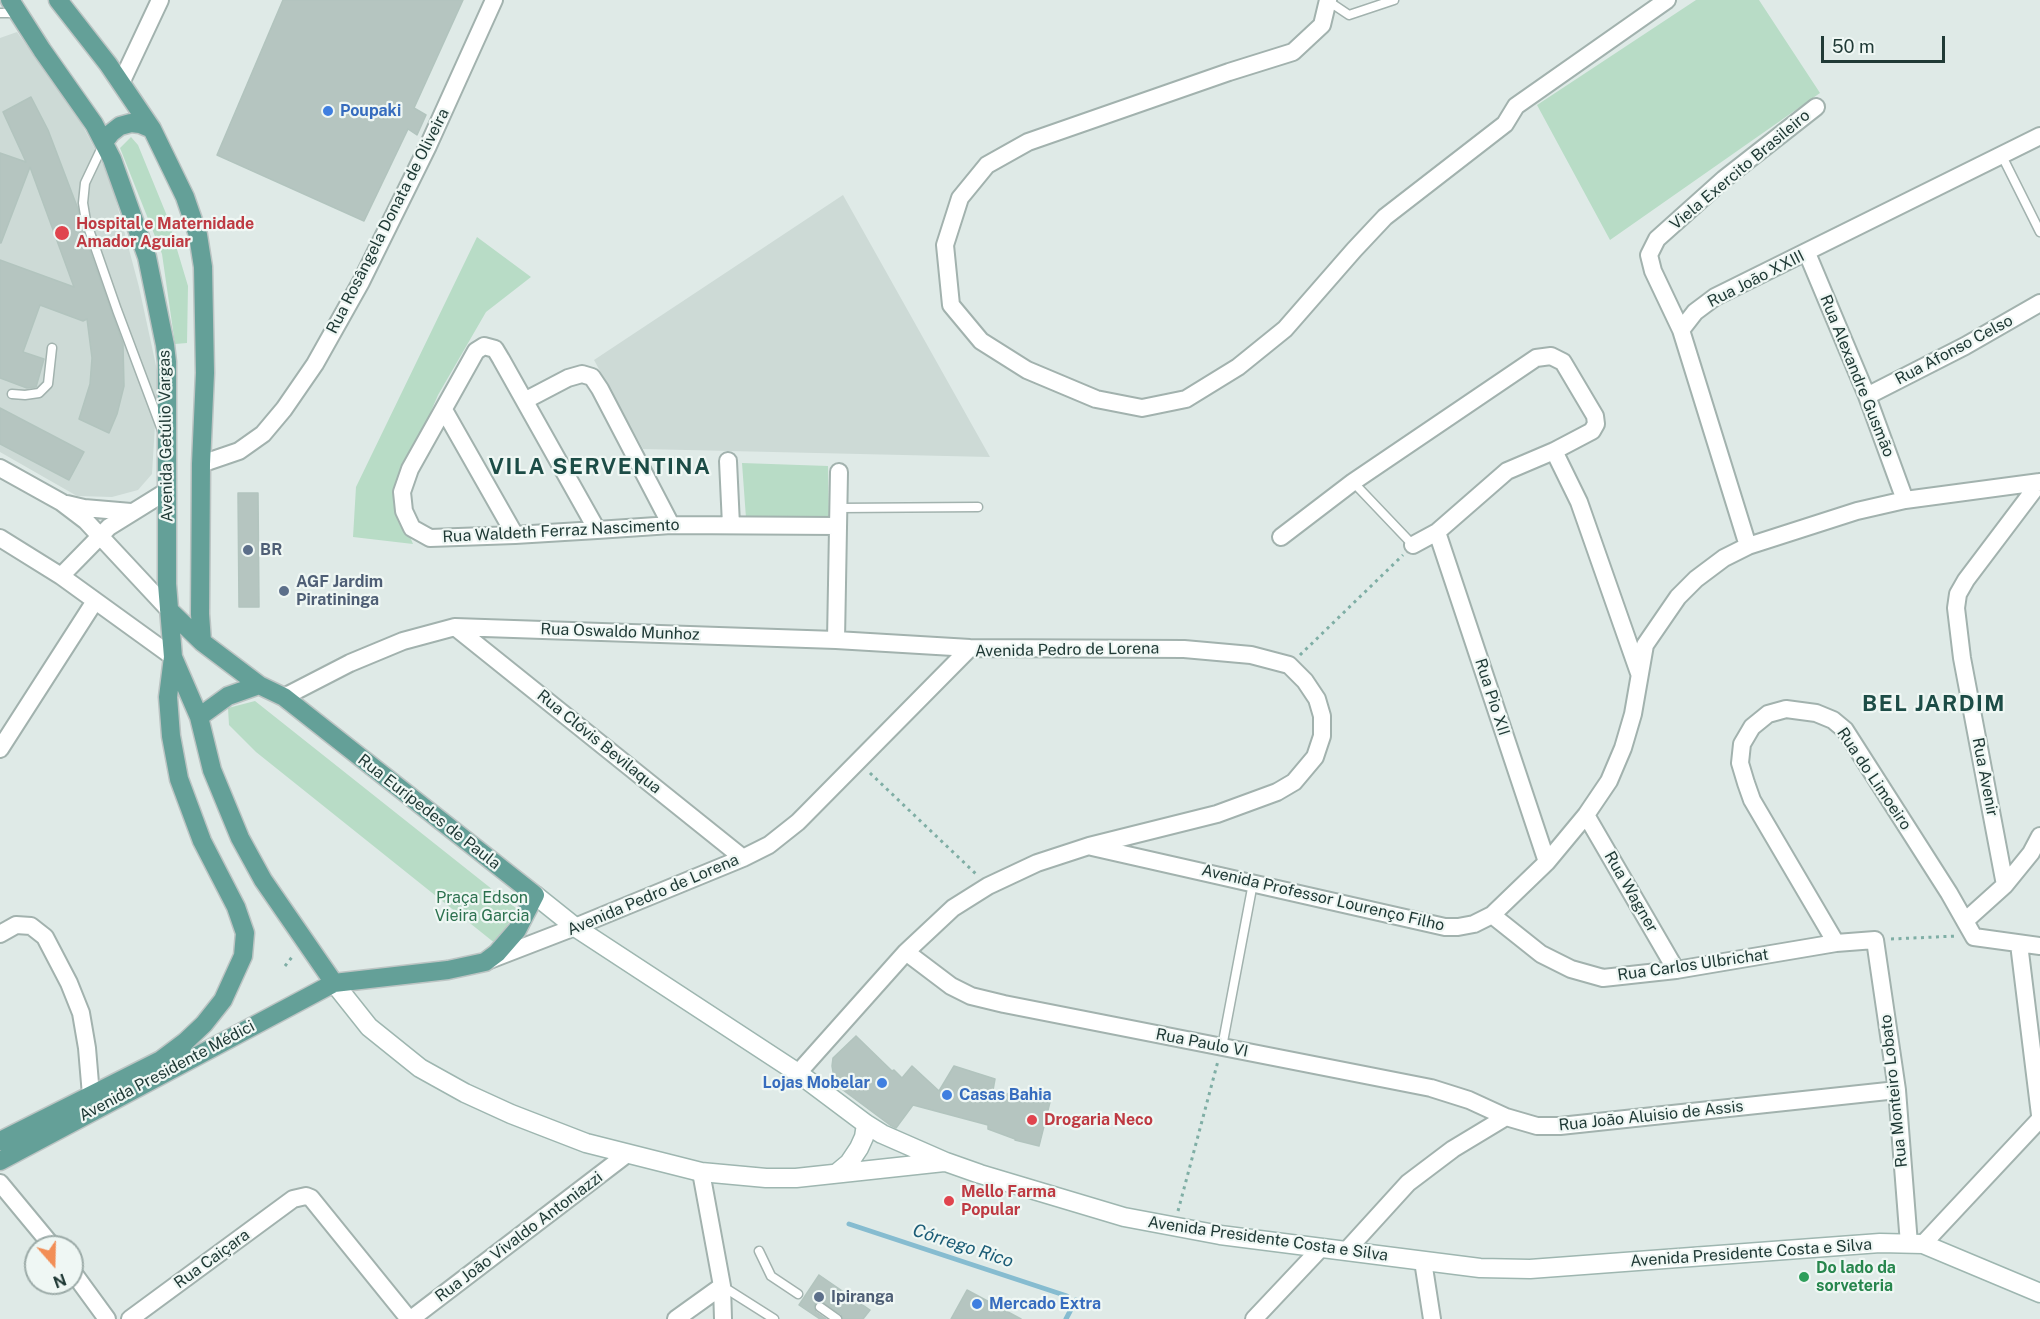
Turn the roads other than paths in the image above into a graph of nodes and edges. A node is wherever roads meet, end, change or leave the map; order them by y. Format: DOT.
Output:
graph roads {
  1 [pos="58,0"];
  2 [pos="160,0"];
  3 [pos="494,0"];
  4 [pos="1328,0"];
  5 [pos="1394,0"];
  6 [pos="1667,0"];
  7 [pos="15,6"];
  8 [pos="0,14"];
  9 [pos="121,83"];
  10 [pos="1816,107"];
  11 [pos="153,129"];
  12 [pos="2040,136"];
  13 [pos="104,142"];
  14 [pos="2002,156"];
  15 [pos="2040,232"];
  16 [pos="1807,253"];
  17 [pos="2040,303"];
  18 [pos="1681,330"];
  19 [pos="52,348"];
  20 [pos="12,394"];
  21 [pos="1868,396"];
  22 [pos="526,400"];
  23 [pos="444,410"];
  24 [pos="167,441"];
  25 [pos="1554,451"];
  26 [pos="728,461"];
  27 [pos="201,464"];
  28 [pos="0,468"];
  29 [pos="839,472"];
  30 [pos="1353,482"];
  31 [pos="2040,482"];
  32 [pos="167,491"];
  33 [pos="1905,500"];
  34 [pos="61,502"];
  35 [pos="978,507"];
  36 [pos="839,508"];
  37 [pos="132,512"];
  38 [pos="671,525"];
  39 [pos="731,525"];
  40 [pos="838,526"];
  41 [pos="597,530"];
  42 [pos="1437,532"];
  43 [pos="100,534"];
  44 [pos="515,535"];
  45 [pos="1281,537"];
  46 [pos="0,538"];
  47 [pos="1413,545"];
  48 [pos="1748,546"];
  49 [pos="61,576"];
  50 [pos="95,601"];
  51 [pos="169,610"];
  52 [pos="455,627"];
  53 [pos="837,640"];
  54 [pos="202,642"];
  55 [pos="970,648"];
  56 [pos="173,657"];
  57 [pos="1640,674"];
  58 [pos="259,685"];
  59 [pos="284,697"];
  60 [pos="199,717"];
  61 [pos="0,749"];
  62 [pos="1586,815"];
  63 [pos="2040,836"];
  64 [pos="1089,846"];
  65 [pos="743,858"];
  66 [pos="1547,862"];
  67 [pos="1253,883"];
  68 [pos="2005,885"];
  69 [pos="535,895"];
  70 [pos="1492,915"];
  71 [pos="1965,921"];
  72 [pos="575,927"];
  73 [pos="0,934"];
  74 [pos="1875,940"];
  75 [pos="1836,943"];
  76 [pos="2019,944"];
  77 [pos="2040,946"];
  78 [pos="906,952"];
  79 [pos="243,956"];
  80 [pos="485,962"];
  81 [pos="1676,970"];
  82 [pos="334,983"];
  83 [pos="1222,1047"];
  84 [pos="798,1073"];
  85 [pos="1897,1090"];
  86 [pos="91,1103"];
  87 [pos="2040,1115"];
  88 [pos="1506,1117"];
  89 [pos="2040,1119"];
  90 [pos="866,1124"];
  91 [pos="0,1141"];
  92 [pos="627,1154"];
  93 [pos="0,1161"];
  94 [pos="946,1162"];
  95 [pos="701,1172"];
  96 [pos="837,1173"];
  97 [pos="0,1183"];
  98 [pos="43,1235"];
  99 [pos="1916,1244"];
  100 [pos="1321,1248"];
  101 [pos="1347,1250"];
  102 [pos="759,1251"];
  103 [pos="1423,1261"];
  104 [pos="722,1286"];
  105 [pos="84,1287"];
  106 [pos="2040,1293"];
  107 [pos="798,1294"];
  108 [pos="820,1307"];
  109 [pos="107,1319"];
  110 [pos="130,1319"];
  111 [pos="410,1319"];
  112 [pos="676,1319"];
  113 [pos="723,1319"];
  114 [pos="774,1319"];
  115 [pos="837,1319"];
  116 [pos="1254,1319"];
  117 [pos="1432,1319"];
  1 -- 9 [label="main road, Avenida Getúlio Vargas"];
  2 -- 9 [label="street"];
  3 -- 27 [label="street, Rua Rosângela Donata de Oliveira"];
  4 -- 5 [label="lane"];
  4 -- 6 [label="street"];
  7 -- 8 [label="lane"];
  7 -- 13 [label="main road, Avenida Getúlio Vargas"];
  9 -- 11 [label="main road, Avenida Getúlio Vargas"];
  10 -- 18 [label="street, Viela Exercito Brasileiro"];
  11 -- 13 [label="main road"];
  11 -- 27 [label="main road, Avenida Getúlio Vargas"];
  12 -- 14 [label="street, Rua João XXIII"];
  13 -- 24 [label="main road, Avenida Getúlio Vargas"];
  13 -- 24 [label="lane"];
  14 -- 15 [label="lane"];
  14 -- 16 [label="street, Rua João XXIII"];
  16 -- 18 [label="street, Rua João XXIII"];
  16 -- 21 [label="street, Rua Alexandre Gusmão"];
  17 -- 21 [label="street, Rua Afonso Celso"];
  18 -- 48 [label="street"];
  19 -- 20 [label="lane"];
  21 -- 33 [label="street, Rua Alexandre Gusmão"];
  22 -- 23 [label="street, Rua Waldeth Ferraz Nascimento"];
  22 -- 38 [label="street"];
  22 -- 41 [label="street"];
  23 -- 44 [label="street"];
  23 -- 44 [label="street, Rua Waldeth Ferraz Nascimento"];
  24 -- 32 [label="main road, Avenida Getúlio Vargas"];
  25 -- 30 [label="street"];
  25 -- 42 [label="street"];
  25 -- 57 [label="street"];
  26 -- 39 [label="street"];
  27 -- 54 [label="main road, Avenida Getúlio Vargas"];
  28 -- 34 [label="street, Rua Eurípedes de Paula"];
  29 -- 36 [label="street"];
  30 -- 45 [label="street"];
  30 -- 47 [label="lane"];
  31 -- 33 [label="street, Avenida Professor Lourenço Filho"];
  31 -- 68 [label="street, Rua Avenir"];
  32 -- 37 [label="street"];
  32 -- 51 [label="main road, Avenida Getúlio Vargas"];
  33 -- 48 [label="street, Avenida Professor Lourenço Filho"];
  34 -- 37 [label="street"];
  34 -- 43 [label="street, Rua Eurípedes de Paula"];
  35 -- 36 [label="lane"];
  36 -- 40 [label="street"];
  37 -- 43 [label="street"];
  38 -- 39 [label="street, Rua Waldeth Ferraz Nascimento"];
  38 -- 41 [label="street, Rua Waldeth Ferraz Nascimento"];
  39 -- 40 [label="street, Rua Waldeth Ferraz Nascimento"];
  40 -- 53 [label="street"];
  41 -- 44 [label="street, Rua Waldeth Ferraz Nascimento"];
  42 -- 47 [label="street"];
  42 -- 66 [label="street, Rua Pio XII"];
  43 -- 49 [label="street"];
  43 -- 51 [label="street, Rua Eurípedes de Paula"];
  46 -- 49 [label="street"];
  48 -- 57 [label="street, Avenida Professor Lourenço Filho"];
  49 -- 50 [label="street"];
  50 -- 56 [label="street"];
  50 -- 61 [label="street"];
  51 -- 54 [label="main road, Rua Eurípedes de Paula"];
  51 -- 56 [label="main road, Avenida Getúlio Vargas"];
  52 -- 53 [label="street, Rua Oswaldo Munhoz"];
  52 -- 59 [label="street, Rua Oswaldo Munhoz"];
  52 -- 65 [label="street, Rua Clóvis Bevilaqua"];
  53 -- 55 [label="street, Rua Oswaldo Munhoz"];
  54 -- 58 [label="main road, Rua Eurípedes de Paula"];
  55 -- 64 [label="street, Avenida Pedro de Lorena"];
  55 -- 65 [label="street, Avenida Pedro de Lorena"];
  56 -- 60 [label="main road, Avenida Getúlio Vargas"];
  56 -- 79 [label="main road, Avenida Getúlio Vargas"];
  57 -- 62 [label="street, Avenida Professor Lourenço Filho"];
  58 -- 59 [label="main road, Rua Eurípedes de Paula"];
  58 -- 60 [label="main road"];
  59 -- 69 [label="main road, Rua Eurípedes de Paula"];
  60 -- 82 [label="main road, Avenida Getúlio Vargas"];
  62 -- 66 [label="street, Avenida Professor Lourenço Filho"];
  62 -- 81 [label="street, Rua Wagner"];
  63 -- 68 [label="street"];
  64 -- 67 [label="street, Avenida Professor Lourenço Filho"];
  64 -- 78 [label="street"];
  65 -- 72 [label="street, Avenida Pedro de Lorena"];
  66 -- 70 [label="street, Avenida Professor Lourenço Filho"];
  67 -- 70 [label="street, Avenida Professor Lourenço Filho"];
  67 -- 83 [label="lane"];
  68 -- 71 [label="street"];
  69 -- 72 [label="street, Rua Eurípedes de Paula"];
  69 -- 80 [label="main road"];
  70 -- 81 [label="street, Rua Carlos Ulbrichat"];
  71 -- 75 [label="street, Rua do Limoeiro"];
  71 -- 76 [label="street, Rua do Limoeiro"];
  72 -- 80 [label="street, Avenida Pedro de Lorena"];
  72 -- 84 [label="street, Rua Eurípedes de Paula"];
  73 -- 86 [label="street"];
  74 -- 75 [label="street, Rua Carlos Ulbrichat"];
  74 -- 85 [label="street, Rua Monteiro Lobato"];
  75 -- 81 [label="street, Rua Carlos Ulbrichat"];
  76 -- 77 [label="street"];
  76 -- 87 [label="street"];
  78 -- 83 [label="street, Rua Paulo VI"];
  78 -- 84 [label="street"];
  79 -- 86 [label="main road, Avenida Presidente Médici"];
  80 -- 82 [label="main road, Avenida Pedro de Lorena"];
  82 -- 86 [label="main road, Avenida Presidente Médici"];
  82 -- 92 [label="street, Avenida Presidente Costa e Silva"];
  83 -- 88 [label="street, Rua Paulo VI"];
  84 -- 90 [label="street, Rua Eurípedes de Paula"];
  85 -- 88 [label="street, Rua João Aluisio de Assis"];
  85 -- 99 [label="street, Rua Monteiro Lobato"];
  86 -- 91 [label="main road, Avenida Presidente Médici"];
  86 -- 93 [label="main road, Avenida Presidente Médici"];
  88 -- 101 [label="street"];
  89 -- 99 [label="street"];
  90 -- 94 [label="street, Rua Eurípedes de Paula"];
  90 -- 96 [label="street"];
  92 -- 95 [label="street, Avenida Presidente Costa e Silva"];
  92 -- 111 [label="street, Rua João Vivaldo Antoniazzi"];
  94 -- 96 [label="street, Avenida Presidente Costa e Silva"];
  94 -- 100 [label="street, Avenida Presidente Costa e Silva"];
  95 -- 96 [label="street, Avenida Presidente Costa e Silva"];
  95 -- 104 [label="street"];
  97 -- 98 [label="street"];
  99 -- 103 [label="street, Avenida Presidente Costa e Silva"];
  99 -- 106 [label="street, Avenida Presidente Costa e Silva"];
  100 -- 101 [label="street, Avenida Presidente Costa e Silva"];
  100 -- 116 [label="street"];
  101 -- 103 [label="street, Avenida Presidente Costa e Silva"];
  102 -- 107 [label="lane"];
  103 -- 117 [label="street"];
  104 -- 112 [label="street"];
  104 -- 113 [label="street"];
  104 -- 114 [label="lane"];
  105 -- 109 [label="street"];
  108 -- 115 [label="lane"];
  110 -- 111 [label="street, Rua Caiçara"];
}
